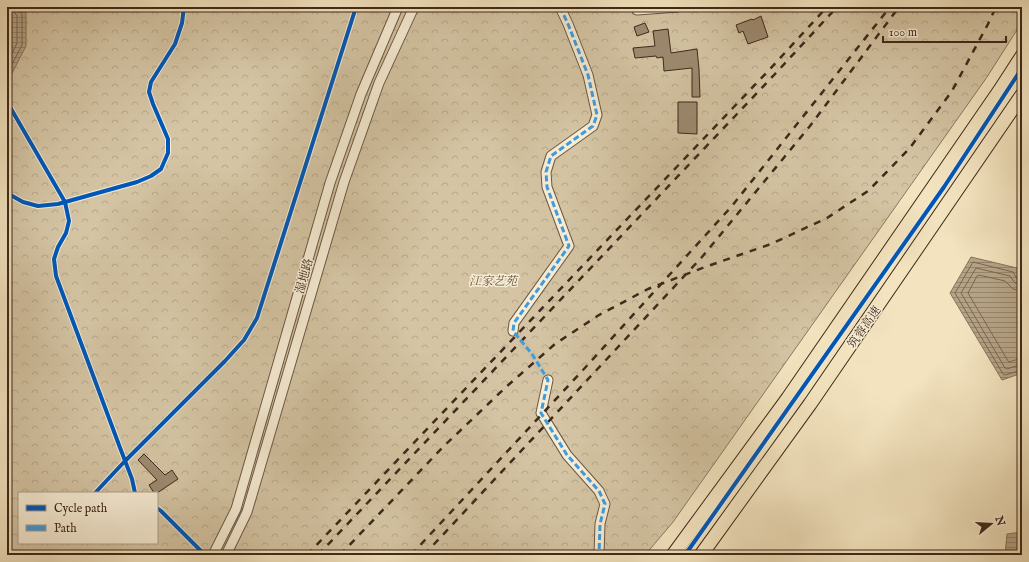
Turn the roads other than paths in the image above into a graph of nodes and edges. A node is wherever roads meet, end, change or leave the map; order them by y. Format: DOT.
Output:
graph roads {
  1 [pos="398,7"];
  2 [pos="414,7"];
  3 [pos="560,7"];
  4 [pos="678,7"];
  5 [pos="637,10"];
  6 [pos="1022,56"];
  7 [pos="1022,95"];
  8 [pos="513,331"];
  9 [pos="548,380"];
  10 [pos="213,555"];
  11 [pos="226,555"];
  12 [pos="599,555"];
  13 [pos="673,555"];
  14 [pos="701,555"];
  1 -- 10 [label="street, 湿地路"];
  2 -- 11 [label="street, 湿地路"];
  3 -- 8 [label="street"];
  4 -- 5 [label="street"];
  6 -- 13 [label="highway, 筑蓉高速"];
  7 -- 14 [label="highway, 筑蓉高速"];
  9 -- 12 [label="street"];
}
